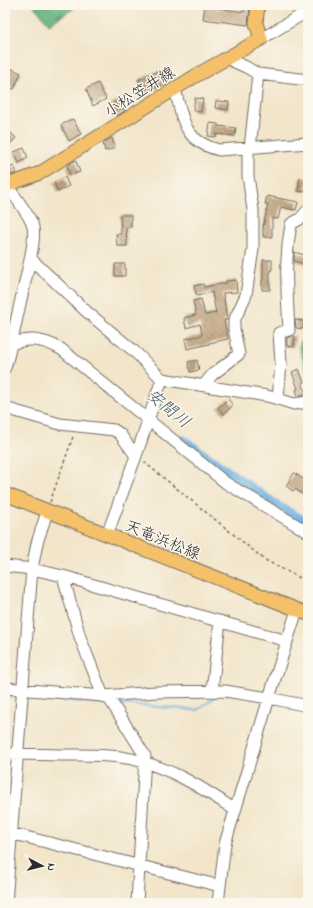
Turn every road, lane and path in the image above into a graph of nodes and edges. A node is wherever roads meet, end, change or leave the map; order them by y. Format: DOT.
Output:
graph roads {
  1 [pos="258,5"];
  2 [pos="308,11"];
  3 [pos="261,39"];
  4 [pos="226,58"];
  5 [pos="258,74"];
  6 [pos="308,80"];
  7 [pos="175,89"];
  8 [pos="308,143"];
  9 [pos="250,148"];
  10 [pos="6,186"];
  11 [pos="308,210"];
  12 [pos="31,259"];
  13 [pos="11,341"];
  14 [pos="5,368"];
  15 [pos="162,379"];
  16 [pos="204,385"];
  17 [pos="278,399"];
  18 [pos="308,402"];
  19 [pos="5,408"];
  20 [pos="150,417"];
  21 [pos="77,427"];
  22 [pos="136,456"];
  23 [pos="5,494"];
  24 [pos="47,512"];
  25 [pos="308,532"];
  26 [pos="107,535"];
  27 [pos="5,566"];
  28 [pos="32,569"];
  29 [pos="63,576"];
  30 [pos="308,582"];
  31 [pos="303,612"];
  32 [pos="220,621"];
  33 [pos="287,641"];
  34 [pos="5,688"];
  35 [pos="212,691"];
  36 [pos="23,695"];
  37 [pos="103,696"];
  38 [pos="269,698"];
  39 [pos="308,706"];
  40 [pos="5,754"];
  41 [pos="18,754"];
  42 [pos="144,763"];
  43 [pos="235,810"];
  44 [pos="8,833"];
  45 [pos="139,866"];
  46 [pos="220,886"];
  47 [pos="6,903"];
  48 [pos="137,903"];
  49 [pos="219,903"];
  1 -- 3 [label="main road"];
  2 -- 3 [label="street"];
  3 -- 4 [label="main road, 小松笠井線"];
  4 -- 5 [label="street"];
  4 -- 7 [label="main road, 小松笠井線"];
  5 -- 6 [label="street"];
  5 -- 9 [label="street"];
  7 -- 9 [label="street"];
  7 -- 10 [label="main road, 小松笠井線"];
  8 -- 9 [label="street"];
  9 -- 16 [label="street"];
  10 -- 12 [label="street"];
  11 -- 17 [label="street"];
  12 -- 13 [label="street"];
  12 -- 15 [label="street"];
  13 -- 14 [label="street"];
  13 -- 20 [label="street"];
  15 -- 16 [label="street"];
  15 -- 20 [label="street"];
  16 -- 17 [label="street"];
  17 -- 18 [label="street"];
  19 -- 21 [label="street"];
  20 -- 22 [label="street"];
  20 -- 25 [label="street"];
  21 -- 22 [label="street"];
  21 -- 24 [label="path"];
  22 -- 26 [label="street"];
  22 -- 30 [label="path"];
  23 -- 24 [label="main road, 天竜浜松線"];
  24 -- 26 [label="main road, 天竜浜松線"];
  24 -- 28 [label="street"];
  26 -- 31 [label="main road, 天竜浜松線"];
  27 -- 28 [label="street"];
  28 -- 29 [label="street"];
  28 -- 36 [label="street"];
  29 -- 32 [label="street"];
  29 -- 37 [label="street"];
  31 -- 33 [label="street"];
  32 -- 33 [label="street"];
  32 -- 35 [label="street"];
  33 -- 38 [label="street"];
  34 -- 36 [label="street"];
  35 -- 37 [label="street"];
  35 -- 38 [label="street"];
  36 -- 37 [label="street"];
  36 -- 41 [label="street"];
  37 -- 42 [label="street"];
  38 -- 39 [label="street"];
  38 -- 43 [label="street"];
  40 -- 41 [label="street"];
  41 -- 42 [label="street"];
  41 -- 44 [label="street"];
  42 -- 43 [label="street"];
  42 -- 45 [label="street"];
  43 -- 46 [label="street"];
  44 -- 45 [label="street"];
  44 -- 47 [label="street"];
  45 -- 46 [label="street"];
  45 -- 48 [label="street"];
  46 -- 49 [label="street"];
}
